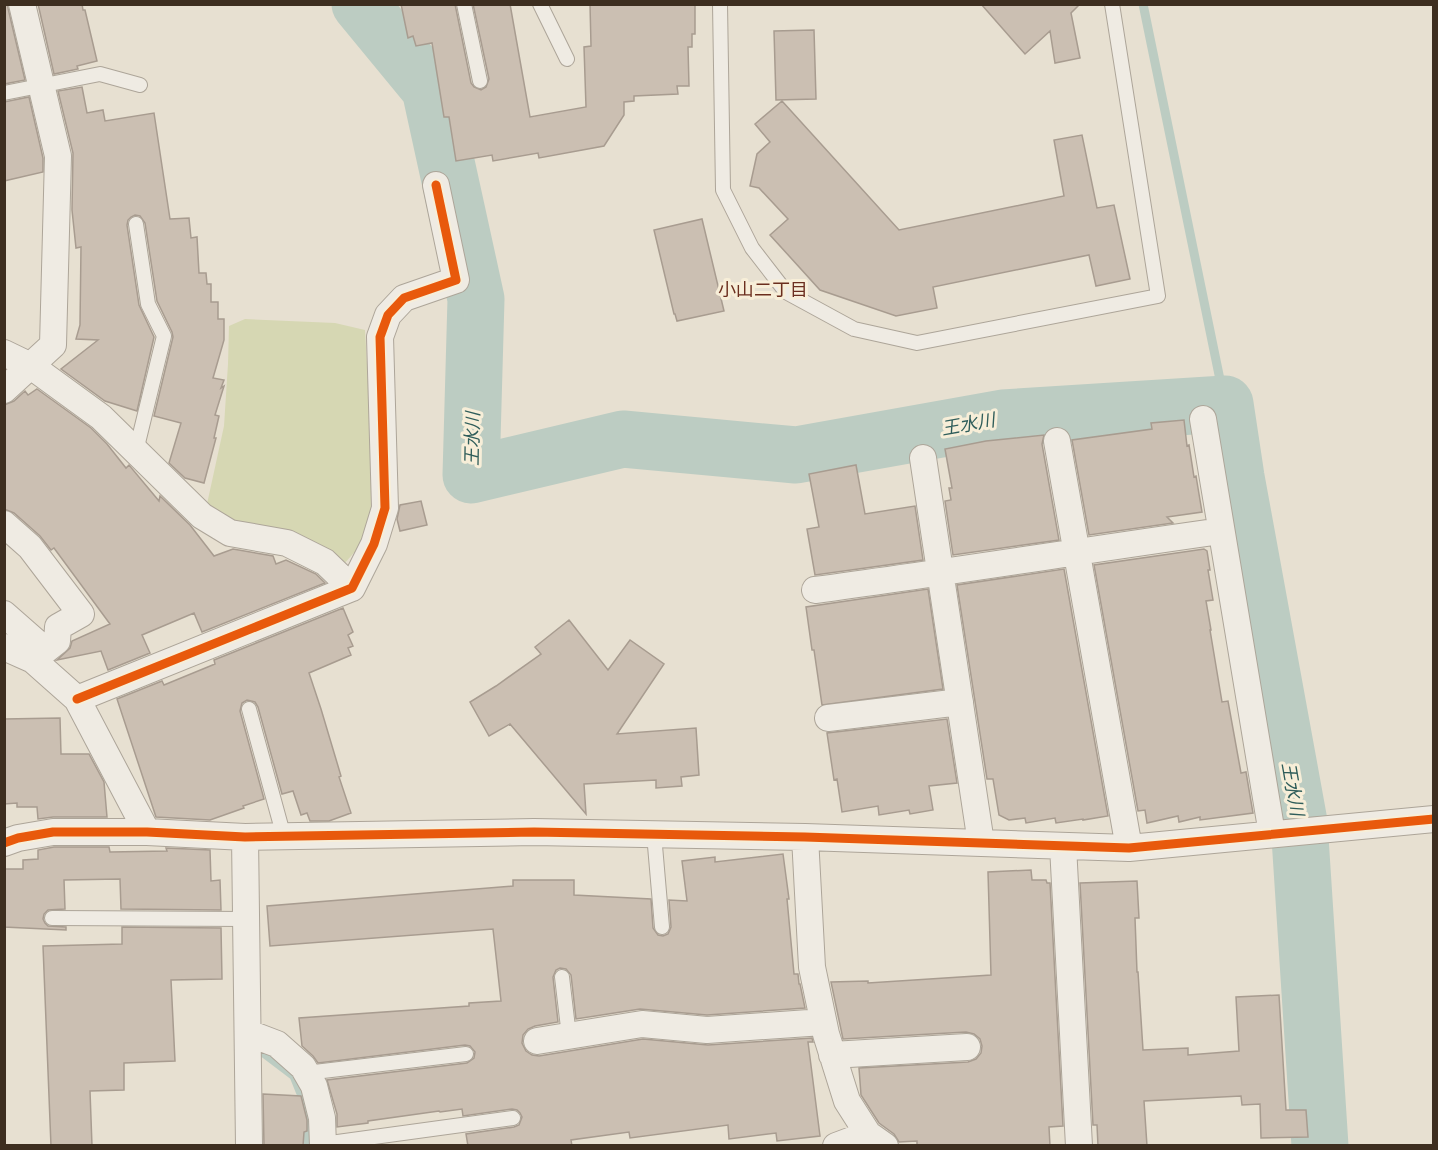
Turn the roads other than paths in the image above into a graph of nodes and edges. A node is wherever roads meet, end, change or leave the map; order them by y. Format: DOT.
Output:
graph roads {
  1 [pos="22,4"];
  2 [pos="464,4"];
  3 [pos="540,4"];
  4 [pos="720,4"];
  5 [pos="1112,4"];
  6 [pos="567,59"];
  7 [pos="480,81"];
  8 [pos="140,85"];
  9 [pos="41,87"];
  10 [pos="4,93"];
  11 [pos="436,185"];
  12 [pos="136,224"];
  13 [pos="4,353"];
  14 [pos="31,366"];
  15 [pos="4,390"];
  16 [pos="1203,419"];
  17 [pos="1058,441"];
  18 [pos="136,451"];
  19 [pos="923,458"];
  20 [pos="4,524"];
  21 [pos="1221,531"];
  22 [pos="1077,551"];
  23 [pos="940,573"];
  24 [pos="352,588"];
  25 [pos="815,590"];
  26 [pos="4,614"];
  27 [pos="4,648"];
  28 [pos="39,655"];
  29 [pos="77,699"];
  30 [pos="960,702"];
  31 [pos="249,709"];
  32 [pos="828,718"];
  33 [pos="1434,819"];
  34 [pos="147,832"];
  35 [pos="654,834"];
  36 [pos="1272,834"];
  37 [pos="245,837"];
  38 [pos="284,837"];
  39 [pos="805,837"];
  40 [pos="4,843"];
  41 [pos="981,843"];
  42 [pos="1063,846"];
  43 [pos="1129,848"];
  44 [pos="52,918"];
  45 [pos="246,920"];
  46 [pos="662,927"];
  47 [pos="562,976"];
  48 [pos="824,1022"];
  49 [pos="248,1033"];
  50 [pos="569,1036"];
  51 [pos="537,1041"];
  52 [pos="967,1047"];
  53 [pos="466,1054"];
  54 [pos="832,1055"];
  55 [pos="306,1073"];
  56 [pos="513,1118"];
  57 [pos="876,1140"];
  58 [pos="323,1145"];
  59 [pos="837,1145"];
  60 [pos="249,1146"];
  61 [pos="1079,1146"];
  1 -- 9 [label="street"];
  2 -- 7 [label="lane"];
  3 -- 6 [label="lane"];
  4 -- 5 [label="lane"];
  8 -- 9 [label="lane"];
  9 -- 10 [label="lane"];
  9 -- 14 [label="street"];
  11 -- 24 [label="street"];
  12 -- 18 [label="lane"];
  13 -- 14 [label="street"];
  14 -- 15 [label="street"];
  14 -- 18 [label="street"];
  16 -- 21 [label="street"];
  17 -- 22 [label="street"];
  18 -- 24 [label="street"];
  19 -- 23 [label="street"];
  20 -- 28 [label="street"];
  21 -- 22 [label="street"];
  21 -- 36 [label="street"];
  22 -- 23 [label="street"];
  22 -- 43 [label="street"];
  23 -- 25 [label="street"];
  23 -- 30 [label="street"];
  24 -- 29 [label="street"];
  26 -- 28 [label="street"];
  27 -- 28 [label="street"];
  28 -- 29 [label="street"];
  29 -- 34 [label="street"];
  30 -- 32 [label="street"];
  30 -- 41 [label="street"];
  31 -- 38 [label="lane"];
  33 -- 36 [label="street"];
  34 -- 37 [label="street"];
  34 -- 40 [label="street"];
  35 -- 38 [label="street"];
  35 -- 39 [label="street"];
  35 -- 46 [label="lane"];
  36 -- 43 [label="street"];
  37 -- 38 [label="street"];
  37 -- 45 [label="street"];
  39 -- 41 [label="street"];
  39 -- 48 [label="street"];
  41 -- 42 [label="street"];
  42 -- 43 [label="street"];
  42 -- 61 [label="street"];
  44 -- 45 [label="lane"];
  45 -- 49 [label="street"];
  47 -- 50 [label="lane"];
  48 -- 50 [label="street"];
  48 -- 54 [label="street"];
  49 -- 55 [label="street"];
  49 -- 60 [label="street"];
  50 -- 51 [label="street"];
  52 -- 54 [label="street"];
  53 -- 55 [label="lane"];
  54 -- 57 [label="street"];
  55 -- 58 [label="street"];
  56 -- 58 [label="lane"];
  57 -- 59 [label="street"];
}
